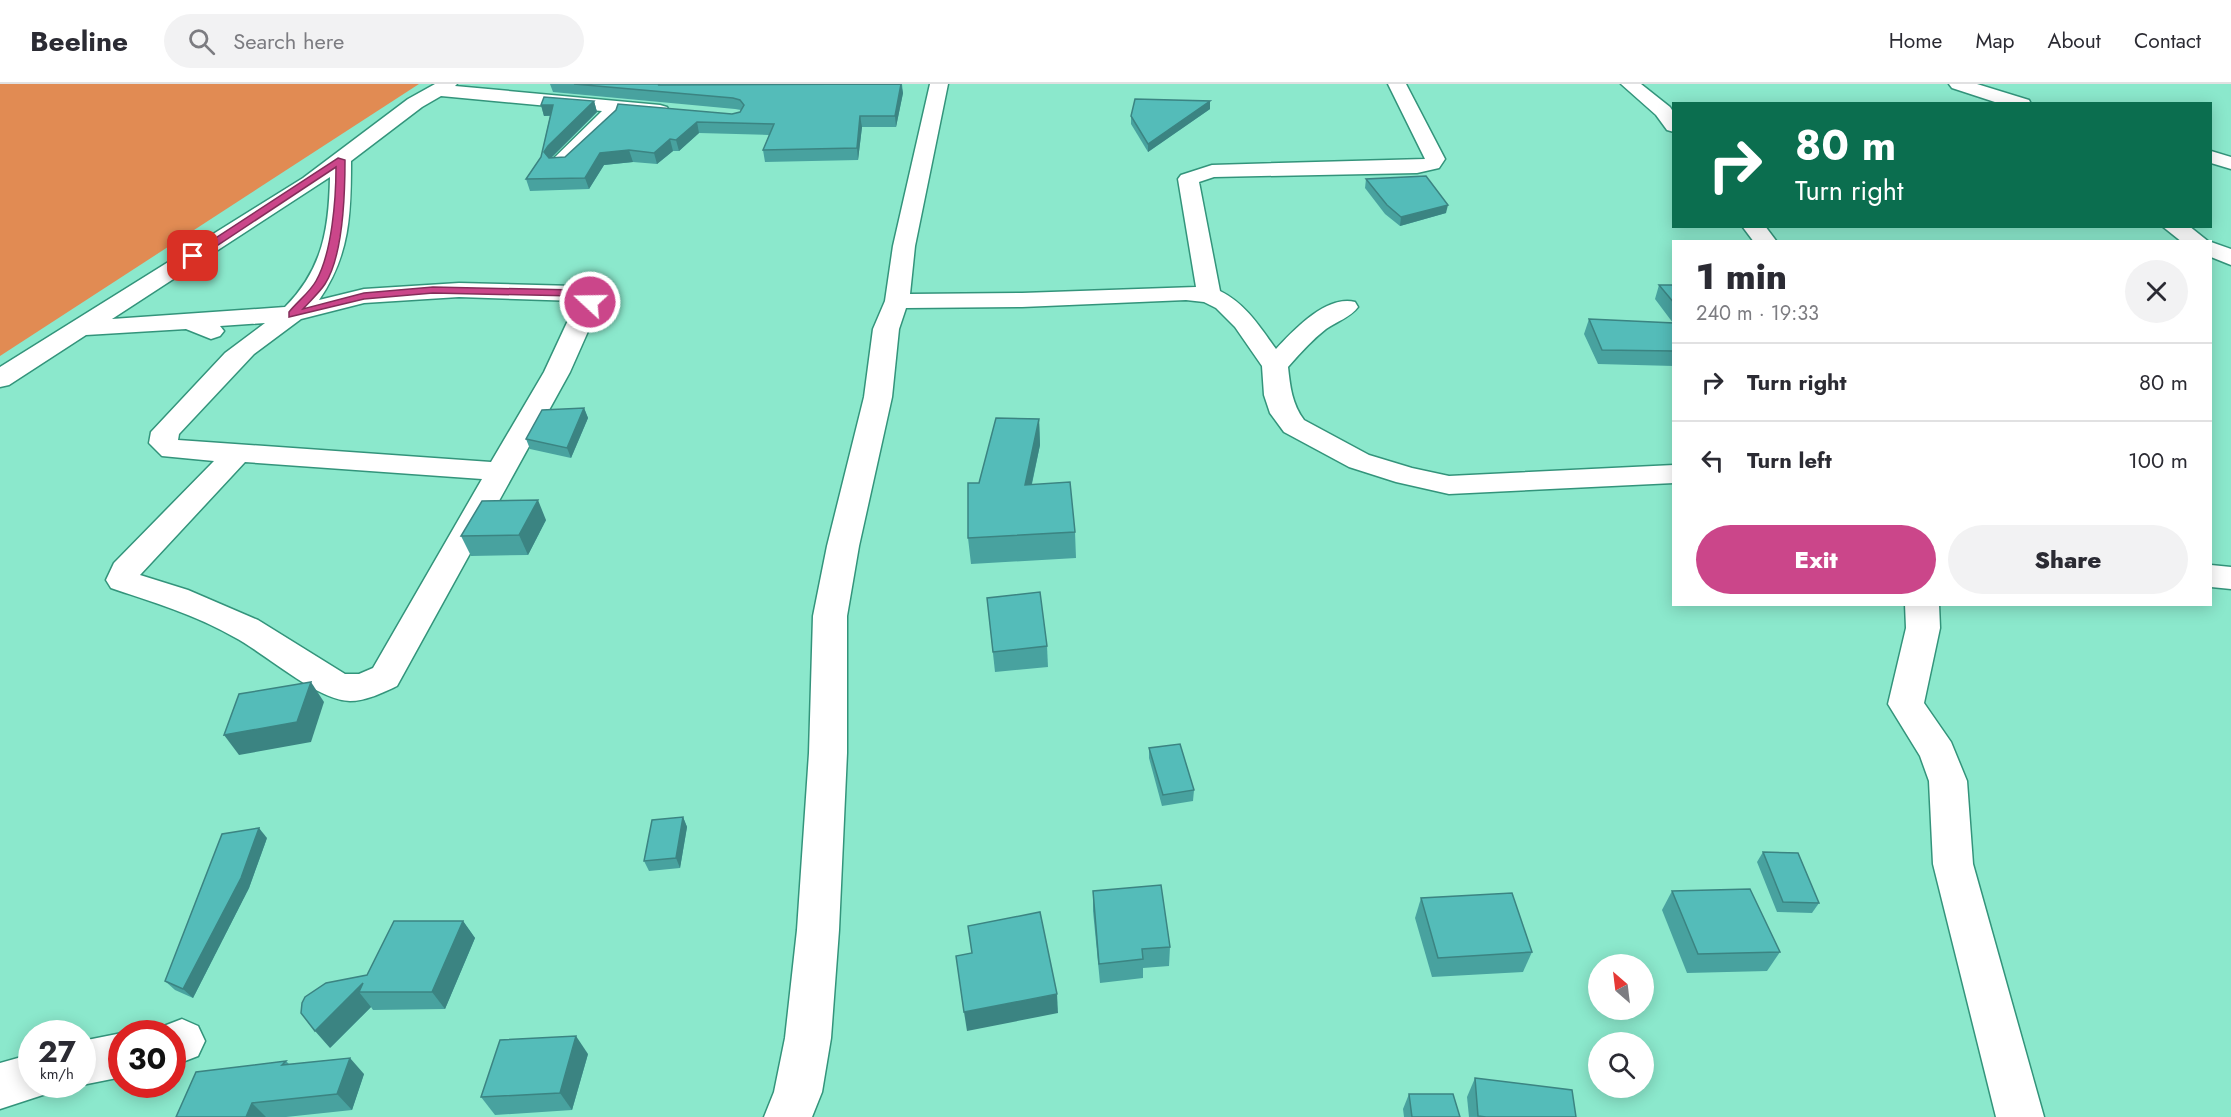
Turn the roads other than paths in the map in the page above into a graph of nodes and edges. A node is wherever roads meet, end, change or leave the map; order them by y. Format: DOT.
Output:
graph roads {
  1 [pos="939,84"];
  2 [pos="1397,84"];
  3 [pos="1630,84"];
  4 [pos="443,87"];
  5 [pos="1966,92"];
  6 [pos="2013,102"];
  7 [pos="612,107"];
  8 [pos="681,112"];
  9 [pos="1672,123"];
  10 [pos="2212,157"];
  11 [pos="341,160"];
  12 [pos="560,162"];
  13 [pos="2231,163"];
  14 [pos="1755,228"];
  15 [pos="2175,228"];
  16 [pos="1764,240"];
  17 [pos="2195,240"];
  18 [pos="2212,249"];
  19 [pos="2231,258"];
  20 [pos="1209,295"];
  21 [pos="897,300"];
  22 [pos="1346,307"];
  23 [pos="292,314"];
  24 [pos="190,321"];
  25 [pos="80,329"];
  26 [pos="246,348"];
  27 [pos="1275,366"];
  28 [pos="0,379"];
  29 [pos="238,453"];
  30 [pos="501,472"];
  31 [pos="1672,474"];
  32 [pos="2212,576"];
  33 [pos="2231,578"];
  34 [pos="1922,606"];
  35 [pos="18,1081"];
  36 [pos="0,1086"];
  37 [pos="788,1117"];
  38 [pos="2020,1117"];
  1 -- 21 [label="street"];
  2 -- 20 [label="street"];
  3 -- 9 [label="street"];
  4 -- 7 [label="street"];
  4 -- 11 [label="street"];
  5 -- 6 [label="street"];
  7 -- 8 [label="street"];
  7 -- 12 [label="street"];
  10 -- 13 [label="street"];
  11 -- 23 [label="street"];
  11 -- 25 [label="street"];
  14 -- 16 [label="street"];
  15 -- 17 [label="street"];
  18 -- 19 [label="street"];
  20 -- 21 [label="street"];
  20 -- 27 [label="street"];
  21 -- 37 [label="street"];
  22 -- 27 [label="street"];
  23 -- 24 [label="street"];
  23 -- 26 [label="street"];
  23 -- 30 [label="street"];
  24 -- 25 [label="street"];
  24 -- 26 [label="street"];
  25 -- 28 [label="street"];
  26 -- 29 [label="street"];
  27 -- 31 [label="street"];
  29 -- 30 [label="street"];
  29 -- 30 [label="street"];
  32 -- 33 [label="street"];
  34 -- 38 [label="street"];
  35 -- 36 [label="street"];
}
